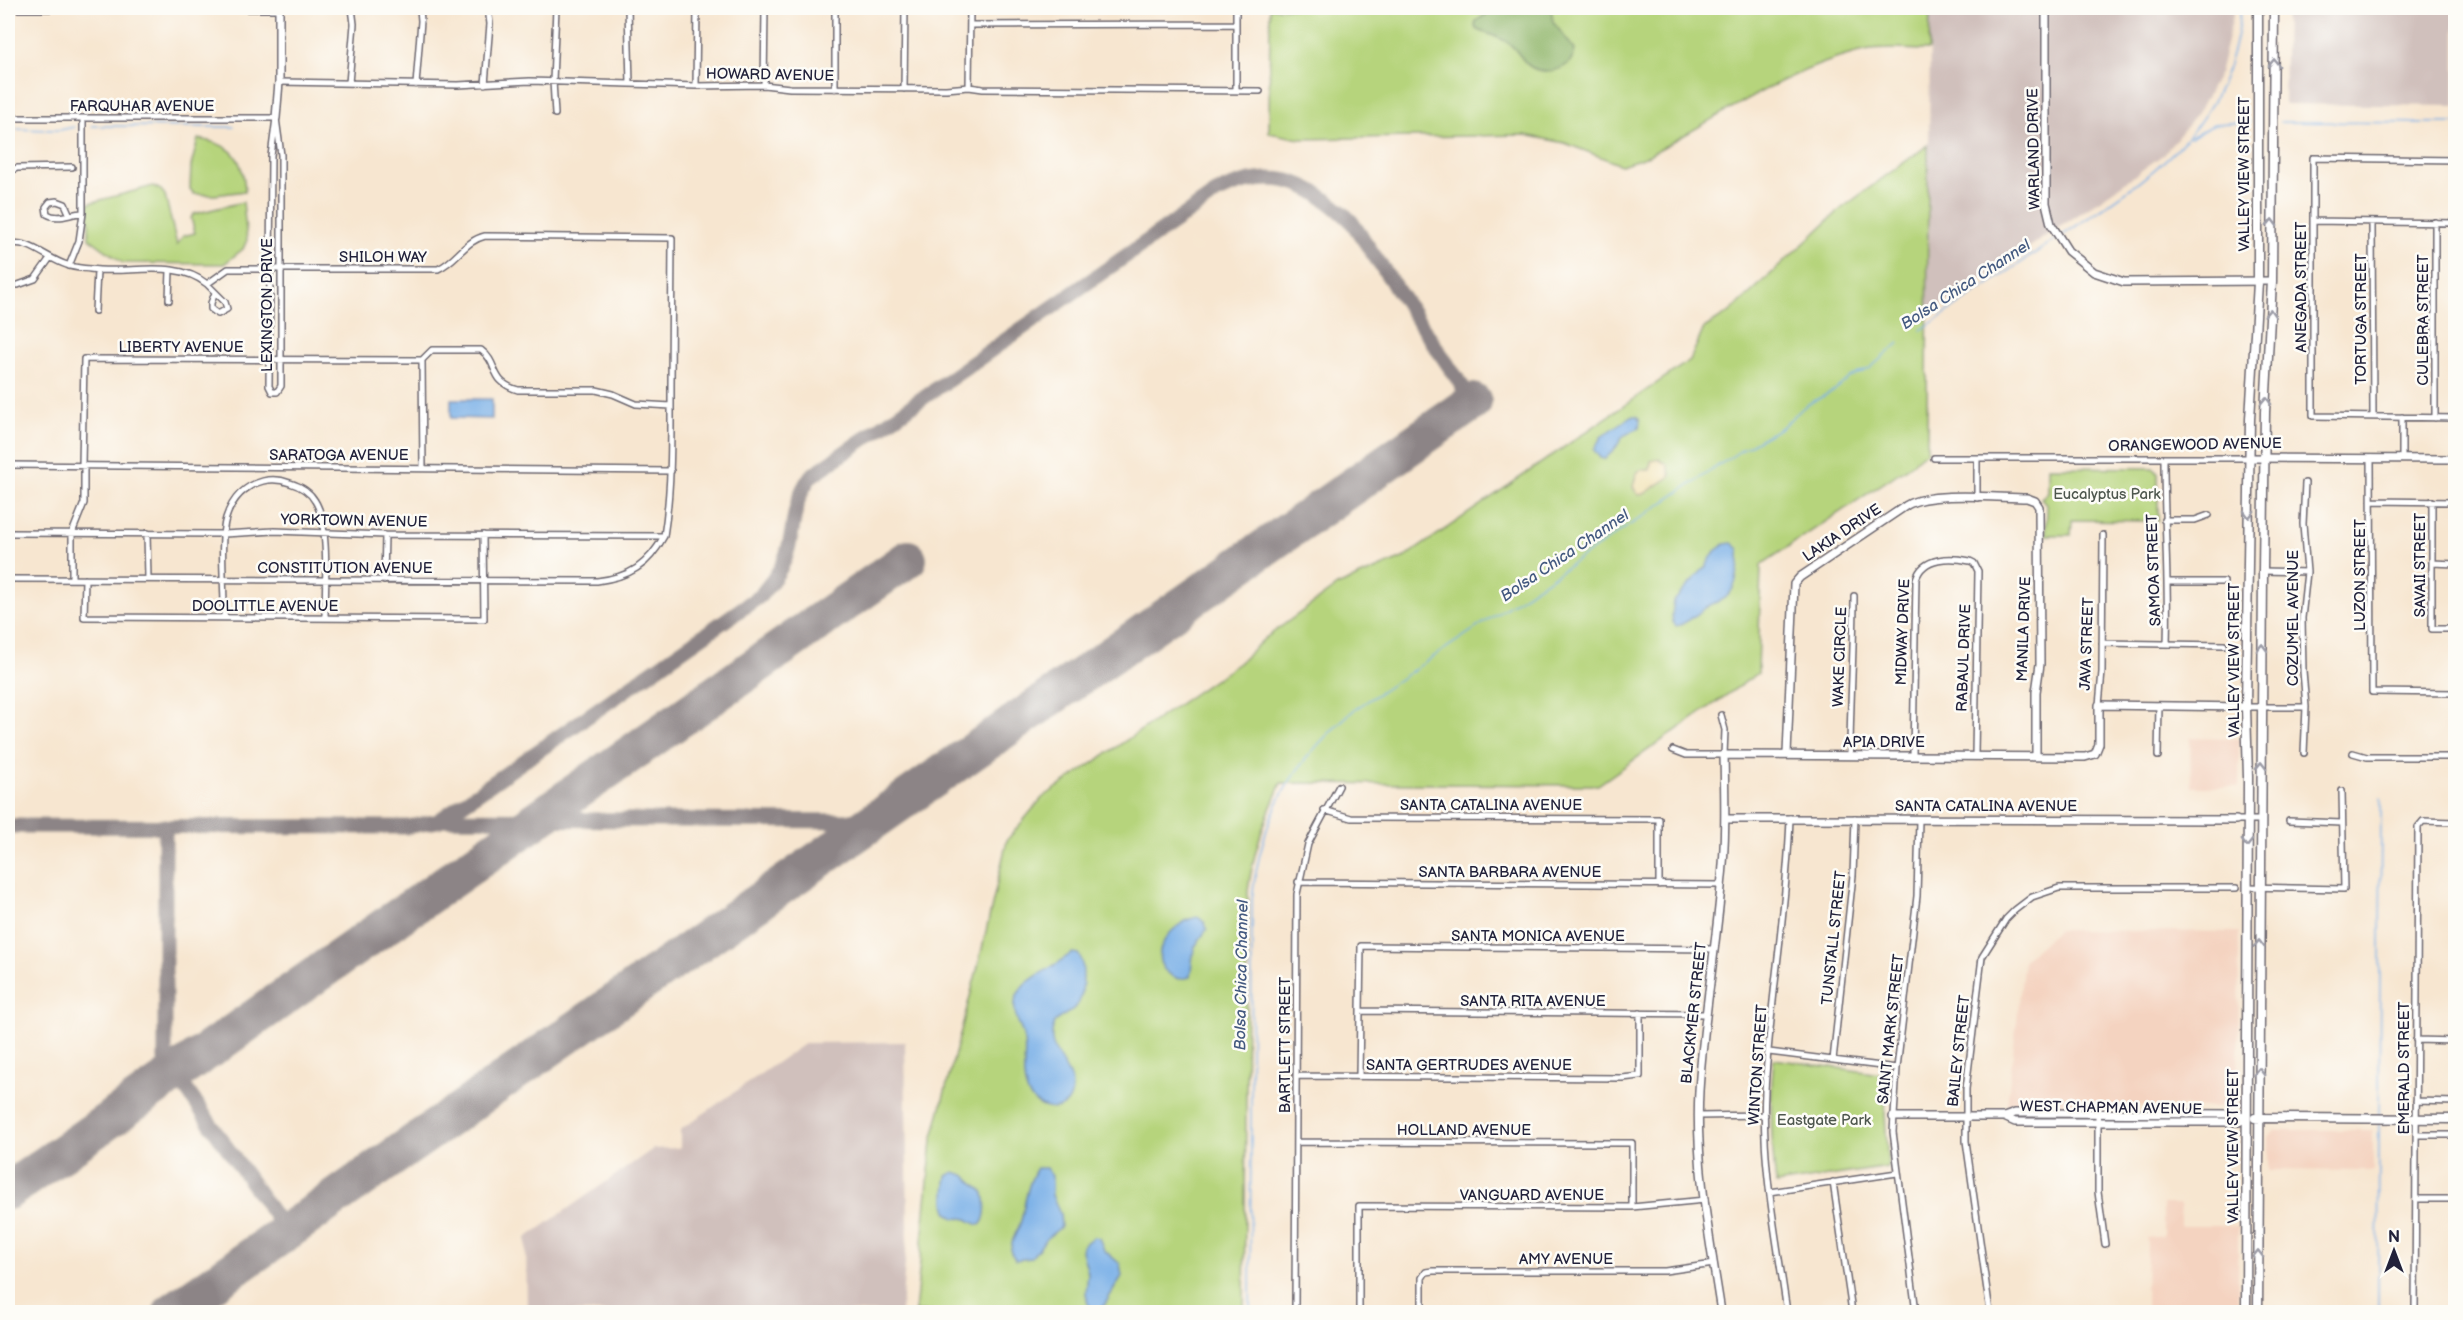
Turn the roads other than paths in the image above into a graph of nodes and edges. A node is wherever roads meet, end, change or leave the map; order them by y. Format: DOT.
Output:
graph roads {
  1 [pos="279,8"];
  2 [pos="352,8"];
  3 [pos="420,8"];
  4 [pos="488,8"];
  5 [pos="556,8"];
  6 [pos="628,8"];
  7 [pos="697,8"];
  8 [pos="765,8"];
  9 [pos="835,8"];
  10 [pos="905,8"];
  11 [pos="970,8"];
  12 [pos="1236,8"];
  13 [pos="2046,8"];
  14 [pos="2258,8"];
  15 [pos="2274,8"];
  16 [pos="8,9"];
  17 [pos="1236,24"];
  18 [pos="970,25"];
  19 [pos="552,81"];
  20 [pos="279,82"];
  21 [pos="349,83"];
  22 [pos="484,84"];
  23 [pos="630,84"];
  24 [pos="416,85"];
  25 [pos="764,85"];
  26 [pos="696,86"];
  27 [pos="969,87"];
  28 [pos="835,89"];
  29 [pos="904,89"];
  30 [pos="1236,90"];
  31 [pos="1260,91"];
  32 [pos="555,114"];
  33 [pos="8,118"];
  34 [pos="83,118"];
  35 [pos="276,118"];
  36 [pos="2456,160"];
  37 [pos="72,167"];
  38 [pos="8,172"];
  39 [pos="69,213"];
  40 [pos="83,213"];
  41 [pos="2313,221"];
  42 [pos="2372,222"];
  43 [pos="2435,222"];
  44 [pos="2456,223"];
  45 [pos="8,244"];
  46 [pos="50,258"];
  47 [pos="69,266"];
  48 [pos="271,268"];
  49 [pos="281,269"];
  50 [pos="170,270"];
  51 [pos="97,271"];
  52 [pos="2272,281"];
  53 [pos="2258,282"];
  54 [pos="207,284"];
  55 [pos="18,285"];
  56 [pos="215,293"];
  57 [pos="169,300"];
  58 [pos="95,311"];
  59 [pos="269,359"];
  60 [pos="281,359"];
  61 [pos="422,360"];
  62 [pos="671,406"];
  63 [pos="2373,417"];
  64 [pos="2402,417"];
  65 [pos="2435,418"];
  66 [pos="2456,418"];
  67 [pos="1934,458"];
  68 [pos="2250,458"];
  69 [pos="2264,458"];
  70 [pos="2371,458"];
  71 [pos="2402,458"];
  72 [pos="1977,459"];
  73 [pos="2456,459"];
  74 [pos="2164,460"];
  75 [pos="8,465"];
  76 [pos="83,466"];
  77 [pos="276,467"];
  78 [pos="423,468"];
  79 [pos="670,471"];
  80 [pos="276,480"];
  81 [pos="2305,483"];
  82 [pos="1977,498"];
  83 [pos="2371,501"];
  84 [pos="2433,501"];
  85 [pos="2456,502"];
  86 [pos="2038,503"];
  87 [pos="2209,515"];
  88 [pos="2164,520"];
  89 [pos="8,532"];
  90 [pos="324,532"];
  91 [pos="72,533"];
  92 [pos="147,533"];
  93 [pos="224,534"];
  94 [pos="385,535"];
  95 [pos="483,535"];
  96 [pos="2103,535"];
  97 [pos="664,536"];
  98 [pos="1974,563"];
  99 [pos="2432,563"];
  100 [pos="2456,564"];
  101 [pos="2263,571"];
  102 [pos="2307,572"];
  103 [pos="8,579"];
  104 [pos="72,579"];
  105 [pos="85,579"];
  106 [pos="148,579"];
  107 [pos="225,579"];
  108 [pos="325,580"];
  109 [pos="384,581"];
  110 [pos="483,581"];
  111 [pos="2169,582"];
  112 [pos="2224,582"];
  113 [pos="1854,596"];
  114 [pos="224,618"];
  115 [pos="325,618"];
  116 [pos="2456,629"];
  117 [pos="2102,643"];
  118 [pos="2167,644"];
  119 [pos="2224,645"];
  120 [pos="2456,693"];
  121 [pos="2099,705"];
  122 [pos="2159,705"];
  123 [pos="2262,706"];
  124 [pos="2246,707"];
  125 [pos="2306,707"];
  126 [pos="1721,715"];
  127 [pos="1673,750"];
  128 [pos="2304,753"];
  129 [pos="2353,753"];
  130 [pos="1787,754"];
  131 [pos="2095,754"];
  132 [pos="1724,755"];
  133 [pos="1850,755"];
  134 [pos="1913,755"];
  135 [pos="1975,755"];
  136 [pos="2036,756"];
  137 [pos="2158,756"];
  138 [pos="2456,757"];
  139 [pos="1339,786"];
  140 [pos="2342,791"];
  141 [pos="1324,810"];
  142 [pos="1790,818"];
  143 [pos="1855,818"];
  144 [pos="1725,819"];
  145 [pos="1919,820"];
  146 [pos="2236,820"];
  147 [pos="2248,820"];
  148 [pos="2260,820"];
  149 [pos="2289,821"];
  150 [pos="2456,822"];
  151 [pos="2342,823"];
  152 [pos="1298,882"];
  153 [pos="1659,885"];
  154 [pos="1722,885"];
  155 [pos="2236,888"];
  156 [pos="2247,888"];
  157 [pos="2260,888"];
  158 [pos="1714,949"];
  159 [pos="2246,978"];
  160 [pos="2246,992"];
  161 [pos="2259,996"];
  162 [pos="1360,1011"];
  163 [pos="1640,1013"];
  164 [pos="1707,1014"];
  165 [pos="2416,1040"];
  166 [pos="2456,1041"];
  167 [pos="1769,1052"];
  168 [pos="1833,1060"];
  169 [pos="1897,1068"];
  170 [pos="1297,1076"];
  171 [pos="1359,1077"];
  172 [pos="2416,1101"];
  173 [pos="2456,1102"];
  174 [pos="2098,1113"];
  175 [pos="1765,1115"];
  176 [pos="1698,1116"];
  177 [pos="1965,1116"];
  178 [pos="2004,1116"];
  179 [pos="1893,1118"];
  180 [pos="2246,1118"];
  181 [pos="2259,1118"];
  182 [pos="2416,1119"];
  183 [pos="2456,1119"];
  184 [pos="2098,1121"];
  185 [pos="2416,1135"];
  186 [pos="2456,1135"];
  187 [pos="1296,1142"];
  188 [pos="1897,1173"];
  189 [pos="1833,1182"];
  190 [pos="1770,1192"];
  191 [pos="2416,1199"];
  192 [pos="2456,1199"];
  193 [pos="1705,1200"];
  194 [pos="1632,1207"];
  195 [pos="2105,1244"];
  196 [pos="1714,1264"];
  197 [pos="2246,1295"];
  198 [pos="2258,1295"];
  199 [pos="1294,1312"];
  200 [pos="1359,1312"];
  201 [pos="1422,1312"];
  202 [pos="1721,1312"];
  203 [pos="1787,1312"];
  204 [pos="1852,1312"];
  205 [pos="1916,1312"];
  206 [pos="1990,1312"];
  207 [pos="2246,1312"];
  208 [pos="2258,1312"];
  209 [pos="2415,1312"];
  1 -- 16 [label="street"];
  1 -- 20 [label="street, LEXINGTON DRIVE"];
  2 -- 21 [label="street"];
  3 -- 24 [label="street"];
  4 -- 22 [label="street"];
  5 -- 19 [label="street"];
  6 -- 23 [label="street"];
  7 -- 26 [label="street"];
  8 -- 25 [label="street"];
  9 -- 28 [label="street"];
  10 -- 29 [label="street"];
  11 -- 18 [label="street"];
  12 -- 17 [label="street"];
  13 -- 53 [label="street, WARLAND DRIVE"];
  14 -- 53 [label="main road, VALLEY VIEW STREET"];
  52 -- 15 [label="main road, VALLEY VIEW STREET, one-way"];
  17 -- 18 [label="street"];
  17 -- 30 [label="street"];
  18 -- 27 [label="street"];
  19 -- 22 [label="street, HOWARD AVENUE"];
  19 -- 23 [label="street, HOWARD AVENUE"];
  19 -- 32 [label="street"];
  20 -- 21 [label="street, HOWARD AVENUE"];
  20 -- 35 [label="street, LEXINGTON DRIVE"];
  21 -- 24 [label="street, HOWARD AVENUE"];
  22 -- 24 [label="street, HOWARD AVENUE"];
  23 -- 26 [label="street, HOWARD AVENUE"];
  25 -- 26 [label="street, HOWARD AVENUE"];
  25 -- 28 [label="street, HOWARD AVENUE"];
  27 -- 29 [label="street, HOWARD AVENUE"];
  27 -- 30 [label="street, HOWARD AVENUE"];
  28 -- 29 [label="street, HOWARD AVENUE"];
  30 -- 31 [label="street, HOWARD AVENUE"];
  33 -- 34 [label="street, FARQUHAR AVENUE"];
  34 -- 35 [label="street, FARQUHAR AVENUE"];
  34 -- 40 [label="street"];
  35 -- 48 [label="street, LEXINGTON DRIVE"];
  35 -- 49 [label="street, LEXINGTON DRIVE"];
  36 -- 41 [label="street, ANEGADA STREET"];
  37 -- 38 [label="street"];
  39 -- 40 [label="street"];
  40 -- 47 [label="street"];
  41 -- 42 [label="street"];
  41 -- 63 [label="street, ANEGADA STREET"];
  42 -- 43 [label="street"];
  42 -- 63 [label="street, TORTUGA STREET"];
  43 -- 44 [label="street"];
  43 -- 65 [label="street, CULEBRA STREET"];
  45 -- 46 [label="street"];
  46 -- 47 [label="street"];
  46 -- 55 [label="street"];
  47 -- 51 [label="street"];
  48 -- 49 [label="street, SHILOH WAY"];
  48 -- 54 [label="street, SHILOH WAY"];
  48 -- 59 [label="street, LEXINGTON DRIVE"];
  49 -- 60 [label="street, LEXINGTON DRIVE"];
  49 -- 62 [label="street, SHILOH WAY"];
  50 -- 51 [label="street"];
  50 -- 54 [label="street"];
  50 -- 57 [label="street"];
  51 -- 58 [label="street"];
  52 -- 53 [label="street, WARLAND DRIVE"];
  69 -- 52 [label="main road, VALLEY VIEW STREET, one-way"];
  53 -- 68 [label="main road, VALLEY VIEW STREET"];
  54 -- 56 [label="street"];
  59 -- 60 [label="street, LIBERTY AVENUE"];
  59 -- 60 [label="street, LEXINGTON DRIVE"];
  59 -- 76 [label="street, LIBERTY AVENUE"];
  60 -- 61 [label="street, LIBERTY AVENUE"];
  61 -- 62 [label="street"];
  61 -- 78 [label="street"];
  62 -- 79 [label="street, SHILOH WAY"];
  63 -- 64 [label="street"];
  64 -- 65 [label="street"];
  64 -- 71 [label="street"];
  65 -- 66 [label="street"];
  67 -- 72 [label="street, ORANGEWOOD AVENUE"];
  68 -- 69 [label="street, ORANGEWOOD AVENUE"];
  68 -- 74 [label="street, ORANGEWOOD AVENUE"];
  68 -- 124 [label="main road, VALLEY VIEW STREET, one-way"];
  69 -- 70 [label="street, ORANGEWOOD AVENUE"];
  69 -- 101 [label="main road, VALLEY VIEW STREET"];
  70 -- 71 [label="street, ORANGEWOOD AVENUE"];
  70 -- 83 [label="street, LUZON STREET"];
  71 -- 73 [label="street, ORANGEWOOD AVENUE"];
  72 -- 74 [label="street, ORANGEWOOD AVENUE"];
  72 -- 82 [label="street"];
  74 -- 88 [label="street, SAMOA STREET"];
  75 -- 76 [label="street, SARATOGA AVENUE"];
  76 -- 77 [label="street, SARATOGA AVENUE"];
  76 -- 91 [label="street"];
  77 -- 78 [label="street, SARATOGA AVENUE"];
  77 -- 80 [label="street"];
  78 -- 79 [label="street, SARATOGA AVENUE"];
  79 -- 97 [label="street, SHILOH WAY"];
  80 -- 90 [label="street"];
  80 -- 93 [label="street"];
  81 -- 102 [label="street, COZUMEL AVENUE"];
  82 -- 86 [label="street, LAKIA DRIVE"];
  82 -- 130 [label="street, LAKIA DRIVE"];
  83 -- 84 [label="street"];
  83 -- 120 [label="street, LUZON STREET"];
  84 -- 85 [label="street"];
  84 -- 99 [label="street, SAVAII STREET"];
  86 -- 136 [label="street, MANILA DRIVE"];
  87 -- 88 [label="street"];
  88 -- 111 [label="street, SAMOA STREET"];
  89 -- 91 [label="street, YORKTOWN AVENUE"];
  90 -- 93 [label="street, YORKTOWN AVENUE"];
  90 -- 94 [label="street, YORKTOWN AVENUE"];
  90 -- 108 [label="street"];
  91 -- 92 [label="street, YORKTOWN AVENUE"];
  91 -- 104 [label="street"];
  92 -- 93 [label="street, YORKTOWN AVENUE"];
  92 -- 106 [label="street"];
  93 -- 107 [label="street"];
  94 -- 95 [label="street, YORKTOWN AVENUE"];
  94 -- 109 [label="street"];
  95 -- 97 [label="street, YORKTOWN AVENUE"];
  95 -- 110 [label="street"];
  96 -- 117 [label="street, JAVA STREET"];
  97 -- 110 [label="street, CONSTITUTION AVENUE"];
  98 -- 134 [label="street, MIDWAY DRIVE"];
  98 -- 135 [label="street, RABAUL DRIVE"];
  99 -- 100 [label="street"];
  99 -- 116 [label="street, SAVAII STREET"];
  101 -- 102 [label="street"];
  123 -- 101 [label="main road, VALLEY VIEW STREET, one-way"];
  102 -- 125 [label="street, COZUMEL AVENUE"];
  103 -- 104 [label="street, CONSTITUTION AVENUE"];
  104 -- 105 [label="street, CONSTITUTION AVENUE"];
  105 -- 106 [label="street, CONSTITUTION AVENUE"];
  105 -- 114 [label="street, DOOLITTLE AVENUE"];
  106 -- 107 [label="street, CONSTITUTION AVENUE"];
  107 -- 108 [label="street, CONSTITUTION AVENUE"];
  107 -- 114 [label="street"];
  108 -- 109 [label="street, CONSTITUTION AVENUE"];
  108 -- 115 [label="street"];
  109 -- 110 [label="street, CONSTITUTION AVENUE"];
  110 -- 115 [label="street, DOOLITTLE AVENUE"];
  111 -- 112 [label="street"];
  111 -- 118 [label="street, SAMOA STREET"];
  113 -- 133 [label="street, WAKE CIRCLE"];
  114 -- 115 [label="street, DOOLITTLE AVENUE"];
  117 -- 118 [label="street"];
  117 -- 121 [label="street, JAVA STREET"];
  118 -- 119 [label="street"];
  121 -- 122 [label="street"];
  121 -- 131 [label="street, JAVA STREET"];
  122 -- 124 [label="street"];
  122 -- 137 [label="street"];
  123 -- 124 [label="street"];
  123 -- 125 [label="street"];
  148 -- 123 [label="main road, VALLEY VIEW STREET, one-way"];
  124 -- 147 [label="main road, VALLEY VIEW STREET"];
  125 -- 128 [label="street, COZUMEL AVENUE"];
  126 -- 132 [label="street, BLACKMER STREET"];
  127 -- 132 [label="street, APIA DRIVE"];
  129 -- 138 [label="street"];
  130 -- 132 [label="street, APIA DRIVE"];
  130 -- 133 [label="street, APIA DRIVE"];
  131 -- 136 [label="street, APIA DRIVE"];
  132 -- 144 [label="street, BLACKMER STREET"];
  133 -- 134 [label="street, APIA DRIVE"];
  134 -- 135 [label="street, APIA DRIVE"];
  135 -- 136 [label="street, APIA DRIVE"];
  139 -- 141 [label="street, BARTLETT STREET"];
  140 -- 151 [label="street"];
  141 -- 152 [label="street, BARTLETT STREET"];
  141 -- 153 [label="street, SANTA CATALINA AVENUE"];
  142 -- 143 [label="street, SANTA CATALINA AVENUE"];
  142 -- 144 [label="street, SANTA CATALINA AVENUE"];
  142 -- 167 [label="street, WINTON STREET"];
  143 -- 145 [label="street, SANTA CATALINA AVENUE"];
  143 -- 168 [label="street, TUNSTALL STREET"];
  144 -- 154 [label="street, BLACKMER STREET"];
  145 -- 146 [label="street, SANTA CATALINA AVENUE"];
  145 -- 169 [label="street, SAINT MARK STREET"];
  146 -- 147 [label="street, SANTA CATALINA AVENUE"];
  147 -- 148 [label="street, SANTA CATALINA AVENUE"];
  147 -- 156 [label="main road, VALLEY VIEW STREET, one-way"];
  148 -- 157 [label="main road, VALLEY VIEW STREET"];
  149 -- 151 [label="street"];
  150 -- 165 [label="street, EMERALD STREET"];
  151 -- 157 [label="street"];
  152 -- 153 [label="street, SANTA BARBARA AVENUE"];
  152 -- 170 [label="street, BARTLETT STREET"];
  153 -- 154 [label="street, SANTA BARBARA AVENUE"];
  154 -- 158 [label="street, BLACKMER STREET"];
  155 -- 177 [label="street, BAILEY STREET"];
  156 -- 157 [label="street"];
  156 -- 159 [label="main road, VALLEY VIEW STREET"];
  161 -- 157 [label="main road, VALLEY VIEW STREET, one-way"];
  158 -- 162 [label="street, SANTA MONICA AVENUE"];
  158 -- 164 [label="street, BLACKMER STREET"];
  159 -- 160 [label="main road, VALLEY VIEW STREET"];
  159 -- 161 [label="main road"];
  160 -- 161 [label="main road"];
  160 -- 180 [label="main road, VALLEY VIEW STREET"];
  181 -- 161 [label="main road, VALLEY VIEW STREET, one-way"];
  162 -- 163 [label="street, SANTA RITA AVENUE"];
  162 -- 171 [label="street"];
  163 -- 164 [label="street, SANTA RITA AVENUE"];
  163 -- 171 [label="street, SANTA GERTRUDES AVENUE"];
  164 -- 176 [label="street, BLACKMER STREET"];
  165 -- 166 [label="street"];
  165 -- 172 [label="street, EMERALD STREET"];
  167 -- 168 [label="street"];
  167 -- 175 [label="street, WINTON STREET"];
  168 -- 169 [label="street"];
  169 -- 179 [label="street, SAINT MARK STREET"];
  170 -- 171 [label="street, SANTA GERTRUDES AVENUE"];
  170 -- 187 [label="street, BARTLETT STREET"];
  172 -- 173 [label="street"];
  172 -- 182 [label="street, EMERALD STREET"];
  174 -- 178 [label="street, WEST CHAPMAN AVENUE"];
  174 -- 180 [label="street, WEST CHAPMAN AVENUE"];
  174 -- 184 [label="street"];
  175 -- 176 [label="street"];
  175 -- 190 [label="street, WINTON STREET"];
  176 -- 193 [label="street, BLACKMER STREET"];
  177 -- 178 [label="street"];
  177 -- 179 [label="street"];
  177 -- 206 [label="street, BAILEY STREET"];
  178 -- 184 [label="street, WEST CHAPMAN AVENUE"];
  179 -- 188 [label="street, SAINT MARK STREET"];
  180 -- 181 [label="main road, WEST CHAPMAN AVENUE"];
  180 -- 184 [label="street, WEST CHAPMAN AVENUE"];
  180 -- 197 [label="main road, VALLEY VIEW STREET"];
  181 -- 182 [label="main road, WEST CHAPMAN AVENUE"];
  198 -- 181 [label="main road, VALLEY VIEW STREET, one-way"];
  182 -- 183 [label="main road, WEST CHAPMAN AVENUE"];
  182 -- 185 [label="street, EMERALD STREET"];
  184 -- 195 [label="street"];
  185 -- 186 [label="street"];
  185 -- 191 [label="street, EMERALD STREET"];
  187 -- 194 [label="street, HOLLAND AVENUE"];
  187 -- 199 [label="street, BARTLETT STREET"];
  188 -- 189 [label="street"];
  188 -- 205 [label="street, SAINT MARK STREET"];
  189 -- 190 [label="street"];
  189 -- 204 [label="street"];
  190 -- 203 [label="street, WINTON STREET"];
  191 -- 192 [label="street"];
  191 -- 209 [label="street, EMERALD STREET"];
  193 -- 194 [label="street, VANGUARD AVENUE"];
  193 -- 196 [label="street, BLACKMER STREET"];
  194 -- 200 [label="street, VANGUARD AVENUE"];
  196 -- 201 [label="street, AMY AVENUE"];
  196 -- 202 [label="street, BLACKMER STREET"];
  197 -- 198 [label="main road"];
  197 -- 207 [label="main road, VALLEY VIEW STREET"];
  198 -- 208 [label="main road, VALLEY VIEW STREET"];
}
